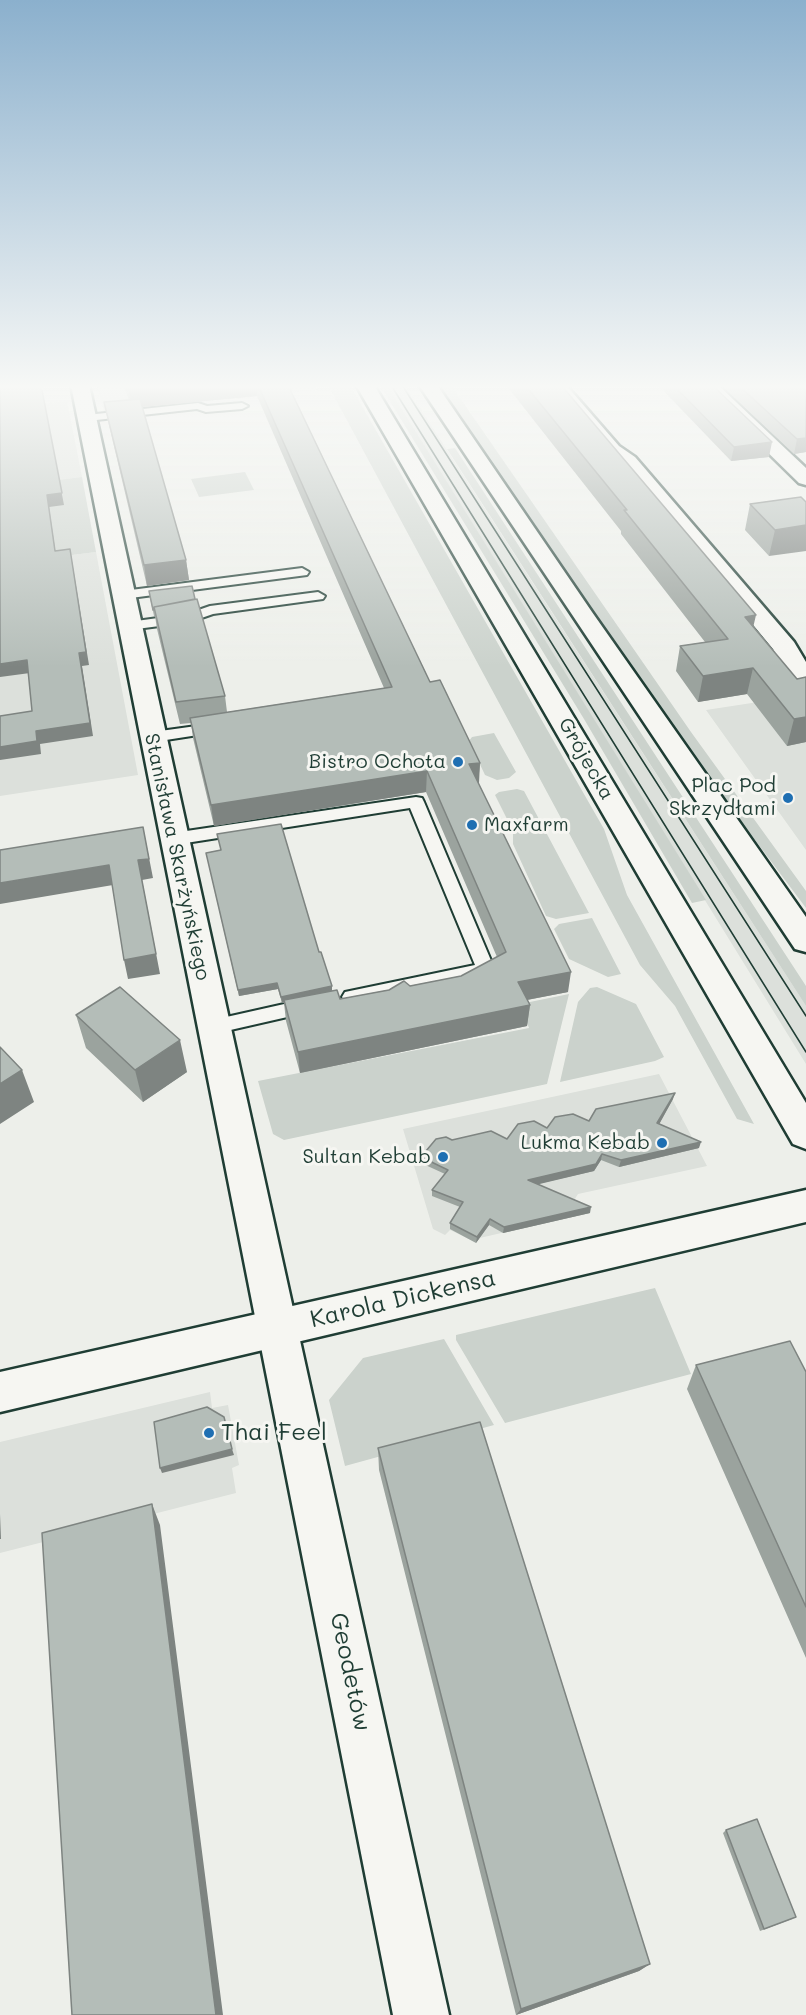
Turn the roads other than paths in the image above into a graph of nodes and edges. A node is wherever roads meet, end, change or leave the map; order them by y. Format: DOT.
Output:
graph roads {
  1 [pos="99,479"];
  2 [pos="420,479"];
  3 [pos="492,479"];
  4 [pos="643,479"];
  5 [pos="302,572"];
  6 [pos="123,595"];
  7 [pos="318,596"];
  8 [pos="129,626"];
  9 [pos="806,677"];
  10 [pos="235,725"];
  11 [pos="153,737"];
  12 [pos="173,839"];
  13 [pos="806,941"];
  14 [pos="213,1027"];
  15 [pos="806,1134"];
  16 [pos="806,1206"];
  17 [pos="278,1329"];
  18 [pos="0,1392"];
  19 [pos="422,2015"];
  1 -- 6 [label="street, Stanisława Skarżyńskiego"];
  2 -- 15 [label="street, Grójecka"];
  3 -- 13 [label="street"];
  4 -- 9 [label="street"];
  5 -- 6 [label="lane"];
  6 -- 8 [label="street, Stanisława Skarżyńskiego"];
  7 -- 8 [label="lane"];
  8 -- 11 [label="street, Stanisława Skarżyńskiego"];
  10 -- 11 [label="lane"];
  11 -- 12 [label="street, Stanisława Skarżyńskiego"];
  12 -- 14 [label="street, Stanisława Skarżyńskiego"];
  12 -- 14 [label="lane"];
  14 -- 17 [label="street, Stanisława Skarżyńskiego"];
  16 -- 17 [label="street, Karola Dickensa"];
  17 -- 18 [label="street, Karola Dickensa"];
  17 -- 19 [label="street, Geodetów"];
}
